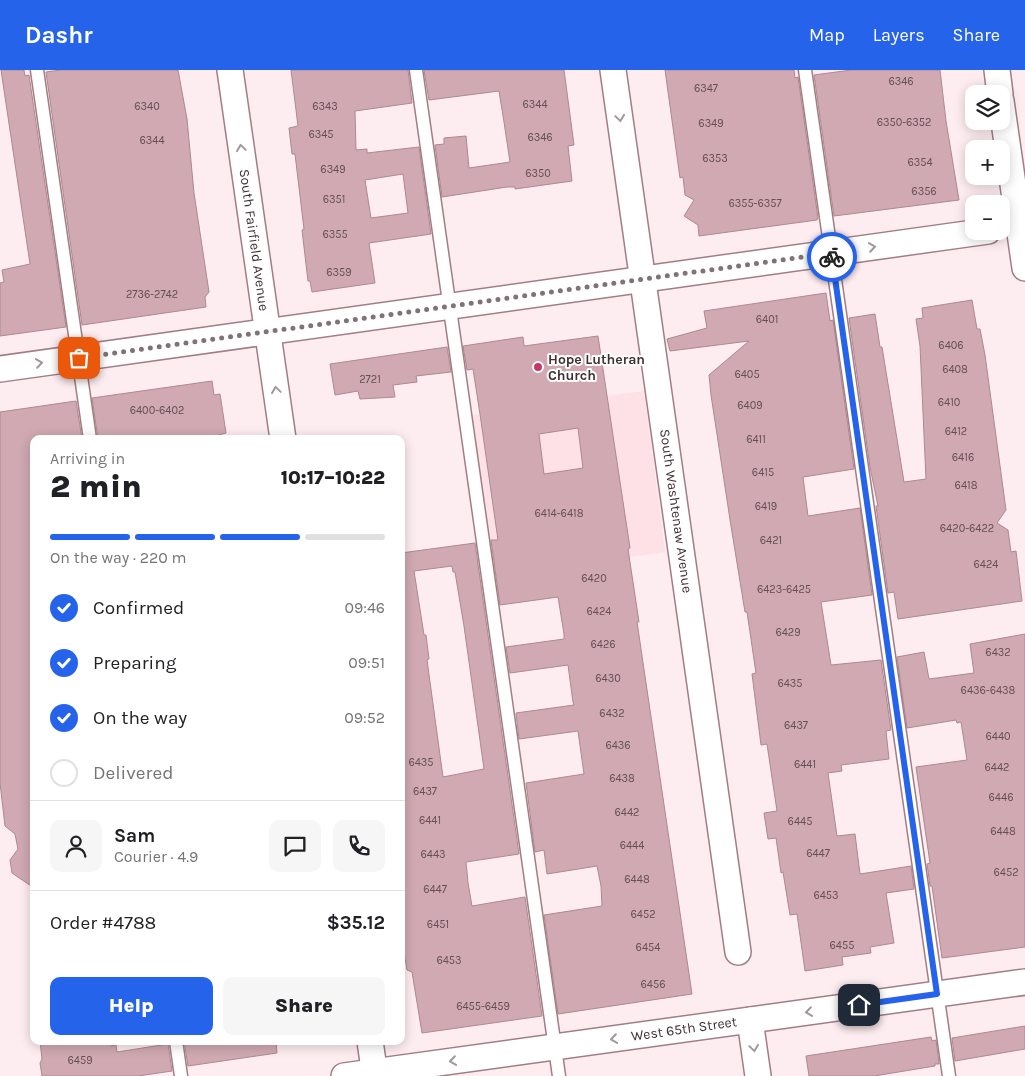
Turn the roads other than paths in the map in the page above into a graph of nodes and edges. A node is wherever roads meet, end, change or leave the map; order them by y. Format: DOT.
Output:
graph roads {
  1 [pos="37,70"];
  2 [pos="230,70"];
  3 [pos="416,70"];
  4 [pos="613,70"];
  5 [pos="805,70"];
  6 [pos="997,70"];
  7 [pos="999,85"];
  8 [pos="1004,130"];
  9 [pos="1015,227"];
  10 [pos="965,234"];
  11 [pos="831,253"];
  12 [pos="1025,268"];
  13 [pos="643,279"];
  14 [pos="450,306"];
  15 [pos="268,332"];
  16 [pos="79,358"];
  17 [pos="0,369"];
  18 [pos="89,435"];
  19 [pos="282,435"];
  20 [pos="738,952"];
  21 [pos="1025,982"];
  22 [pos="937,994"];
  23 [pos="750,1020"];
  24 [pos="177,1045"];
  25 [pos="370,1045"];
  26 [pos="555,1047"];
  27 [pos="374,1074"];
  28 [pos="181,1076"];
  29 [pos="344,1076"];
  30 [pos="559,1076"];
  31 [pos="758,1076"];
  32 [pos="949,1076"];
  1 -- 16 [label="lane"];
  15 -- 2 [label="street, South Fairfield Avenue, one-way"];
  3 -- 14 [label="lane"];
  4 -- 13 [label="street, South Washtenaw Avenue, one-way"];
  5 -- 11 [label="lane"];
  6 -- 7 [label="street"];
  8 -- 9 [label="street"];
  9 -- 12 [label="street"];
  11 -- 10 [label="street, one-way"];
  11 -- 13 [label="street"];
  11 -- 22 [label="lane"];
  13 -- 14 [label="street"];
  13 -- 20 [label="street, South Washtenaw Avenue"];
  14 -- 15 [label="street"];
  14 -- 26 [label="lane"];
  15 -- 16 [label="street"];
  19 -- 15 [label="street, South Fairfield Avenue, one-way"];
  17 -- 16 [label="street, one-way"];
  16 -- 18 [label="lane"];
  21 -- 22 [label="street, West 65th Street"];
  22 -- 23 [label="street, West 65th Street, one-way"];
  22 -- 32 [label="lane"];
  23 -- 26 [label="street, West 65th Street, one-way"];
  23 -- 31 [label="street, one-way"];
  24 -- 28 [label="lane"];
  25 -- 27 [label="street"];
  26 -- 27 [label="street, West 65th Street, one-way"];
  26 -- 30 [label="lane"];
  27 -- 29 [label="street, West 65th Street"];
}
